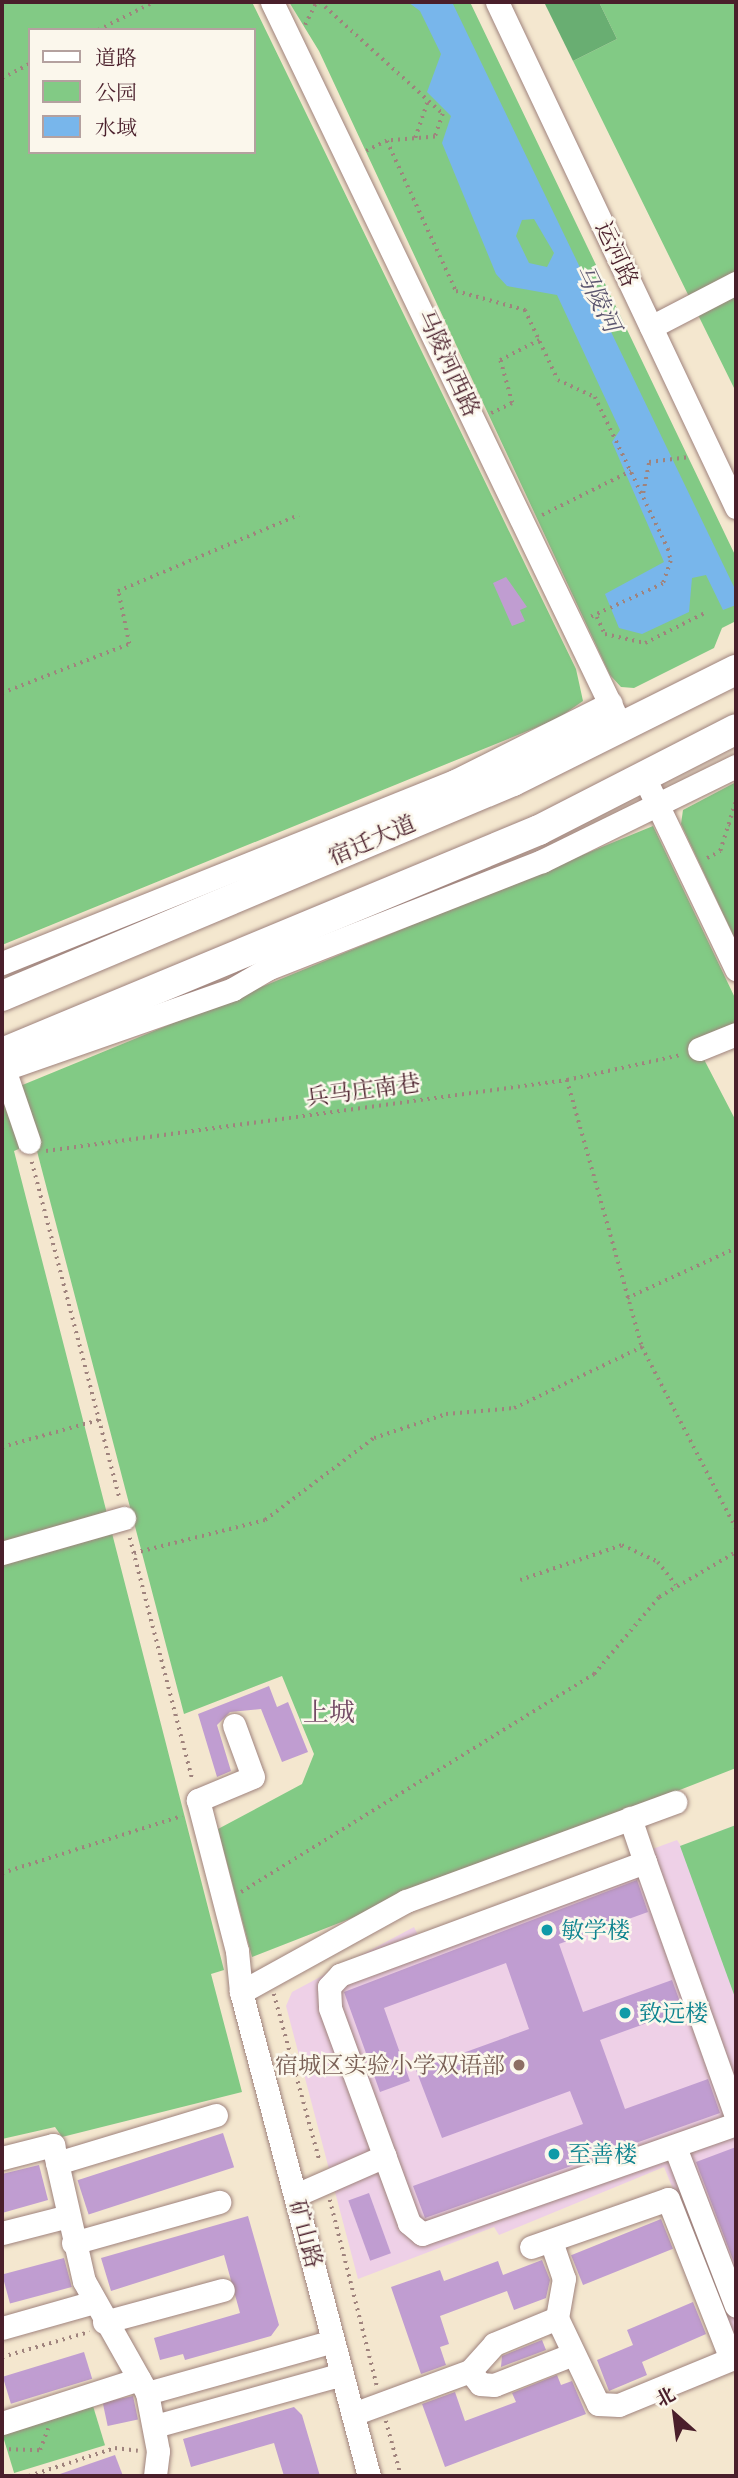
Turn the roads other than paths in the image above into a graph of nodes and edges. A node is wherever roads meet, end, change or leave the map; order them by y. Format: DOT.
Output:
graph roads {
  1 [pos="272,2"];
  2 [pos="497,2"];
  3 [pos="736,283"];
  4 [pos="651,327"];
  5 [pos="736,506"];
  6 [pos="736,670"];
  7 [pos="616,715"];
  8 [pos="736,729"];
  9 [pos="736,766"];
  10 [pos="645,779"];
  11 [pos="659,808"];
  12 [pos="2,963"];
  13 [pos="736,969"];
  14 [pos="2,996"];
  15 [pos="736,1034"];
  16 [pos="699,1049"];
  17 [pos="3,1064"];
  18 [pos="29,1147"];
  19 [pos="124,1517"];
  20 [pos="2,1553"];
  21 [pos="234,1725"];
  22 [pos="675,1802"];
  23 [pos="630,1818"];
  24 [pos="645,1861"];
  25 [pos="241,1992"];
  26 [pos="216,2115"];
  27 [pos="736,2116"];
  28 [pos="736,2124"];
  29 [pos="675,2147"];
  30 [pos="385,2156"];
  31 [pos="2,2158"];
  32 [pos="57,2163"];
  33 [pos="296,2195"];
  34 [pos="219,2202"];
  35 [pos="65,2217"];
  36 [pos="2,2234"];
  37 [pos="73,2243"];
  38 [pos="223,2290"];
  39 [pos="736,2306"];
  40 [pos="102,2317"];
  41 [pos="557,2318"];
  42 [pos="2,2328"];
  43 [pos="333,2341"];
  44 [pos="573,2354"];
  45 [pos="470,2371"];
  46 [pos="342,2374"];
  47 [pos="143,2386"];
  48 [pos="353,2414"];
  49 [pos="2,2423"];
  50 [pos="155,2426"];
  51 [pos="155,2476"];
  52 [pos="369,2476"];
  1 -- 7 [label="street, 马陵河西路"];
  2 -- 4 [label="street, 运河路"];
  3 -- 4 [label="street"];
  4 -- 5 [label="street, 运河路"];
  6 -- 7 [label="main road, 宿迁大道"];
  7 -- 12 [label="street"];
  7 -- 14 [label="main road, 宿迁大道"];
  8 -- 10 [label="main road"];
  9 -- 11 [label="street"];
  10 -- 11 [label="street"];
  10 -- 17 [label="main road"];
  11 -- 13 [label="street"];
  11 -- 17 [label="street"];
  15 -- 16 [label="street"];
  17 -- 18 [label="street"];
  19 -- 20 [label="street"];
  21 -- 25 [label="street, 矿山路"];
  22 -- 23 [label="street"];
  23 -- 24 [label="street"];
  23 -- 25 [label="street"];
  24 -- 27 [label="street"];
  24 -- 30 [label="street"];
  25 -- 33 [label="street, 矿山路"];
  26 -- 32 [label="street"];
  28 -- 29 [label="street"];
  29 -- 30 [label="street"];
  29 -- 39 [label="street"];
  30 -- 33 [label="street"];
  31 -- 32 [label="street"];
  32 -- 35 [label="street"];
  33 -- 43 [label="street, 矿山路"];
  34 -- 37 [label="street"];
  35 -- 36 [label="street"];
  35 -- 37 [label="street"];
  37 -- 40 [label="street"];
  38 -- 40 [label="street"];
  40 -- 42 [label="street"];
  40 -- 47 [label="street"];
  41 -- 44 [label="street"];
  41 -- 44 [label="street"];
  41 -- 45 [label="street"];
  43 -- 46 [label="street, 矿山路"];
  43 -- 47 [label="street"];
  44 -- 45 [label="street"];
  45 -- 48 [label="street"];
  46 -- 48 [label="street, 矿山路"];
  46 -- 50 [label="street"];
  47 -- 49 [label="street"];
  47 -- 50 [label="street"];
  48 -- 52 [label="street, 矿山路"];
  50 -- 51 [label="street"];
}
